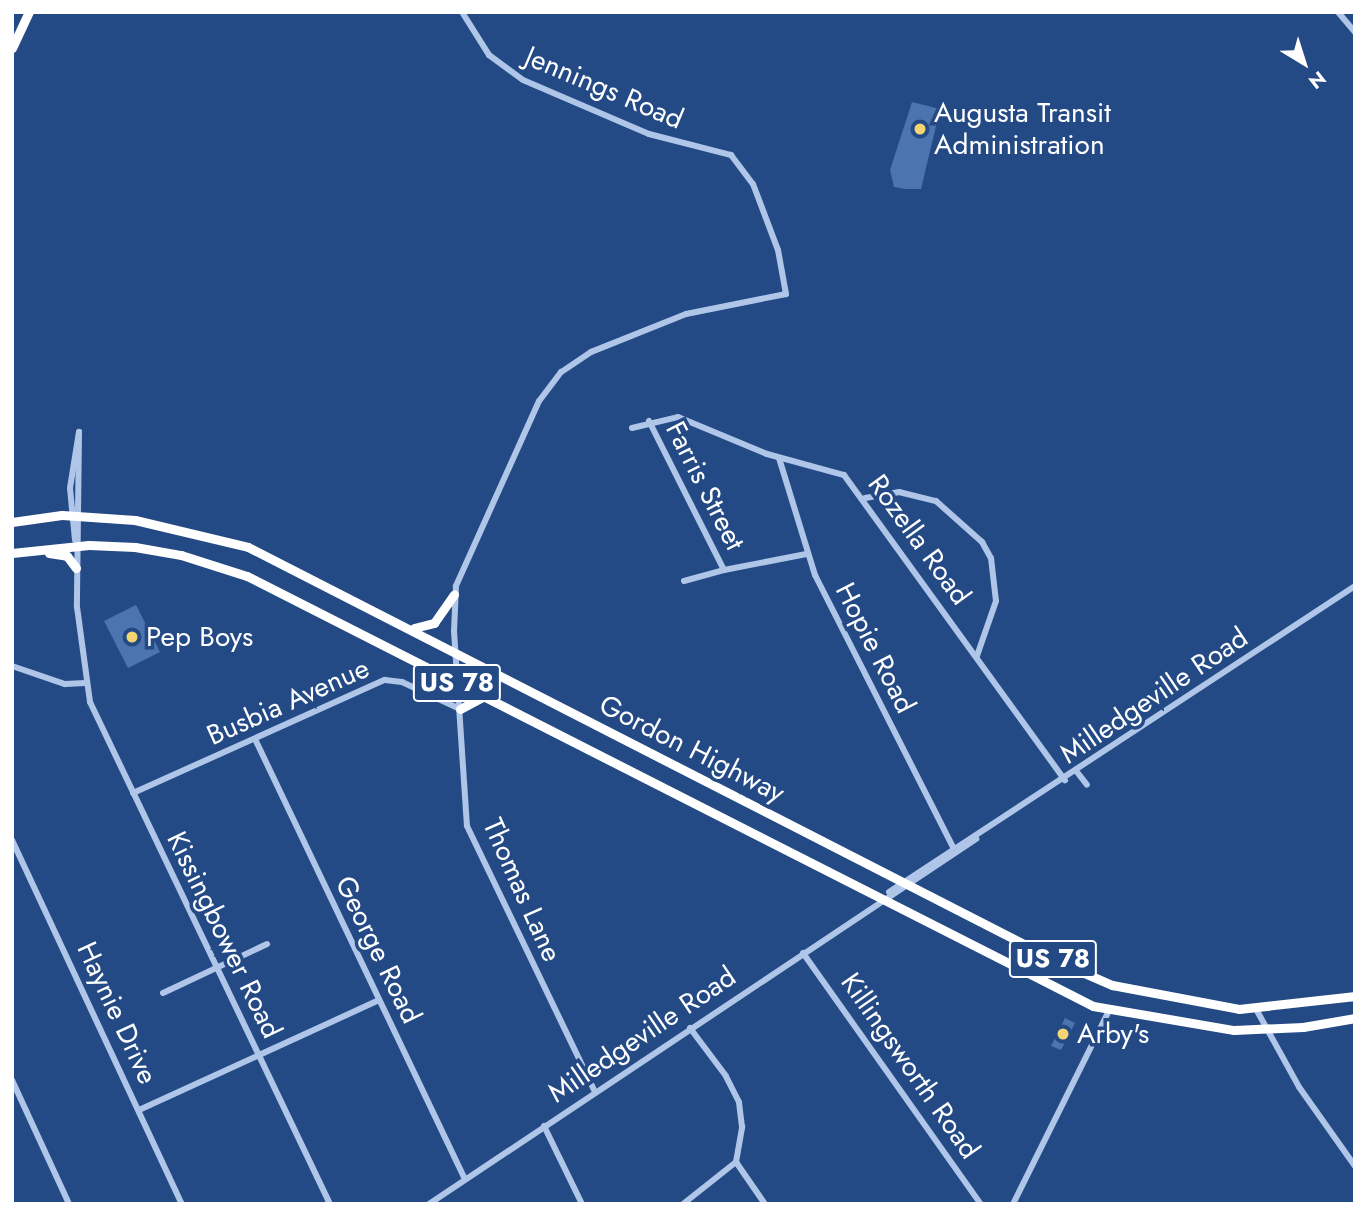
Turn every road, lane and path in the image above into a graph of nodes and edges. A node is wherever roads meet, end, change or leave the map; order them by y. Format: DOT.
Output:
graph roads {
  1 [pos="29,12"];
  2 [pos="462,12"];
  3 [pos="1338,12"];
  4 [pos="1355,32"];
  5 [pos="12,48"];
  6 [pos="649,421"];
  7 [pos="632,428"];
  8 [pos="779,458"];
  9 [pos="865,498"];
  10 [pos="76,516"];
  11 [pos="12,522"];
  12 [pos="76,546"];
  13 [pos="12,554"];
  14 [pos="806,554"];
  15 [pos="76,568"];
  16 [pos="724,570"];
  17 [pos="684,581"];
  18 [pos="1355,586"];
  19 [pos="454,594"];
  20 [pos="405,625"];
  21 [pos="456,652"];
  22 [pos="977,656"];
  23 [pos="12,666"];
  24 [pos="85,683"];
  25 [pos="459,684"];
  26 [pos="484,697"];
  27 [pos="460,709"];
  28 [pos="255,739"];
  29 [pos="1077,772"];
  30 [pos="1065,779"];
  31 [pos="1087,786"];
  32 [pos="133,793"];
  33 [pos="976,839"];
  34 [pos="12,840"];
  35 [pos="954,849"];
  36 [pos="906,884"];
  37 [pos="879,900"];
  38 [pos="267,944"];
  39 [pos="803,953"];
  40 [pos="217,967"];
  41 [pos="163,993"];
  42 [pos="1355,996"];
  43 [pos="379,1000"];
  44 [pos="1110,1009"];
  45 [pos="1256,1009"];
  46 [pos="1355,1018"];
  47 [pos="690,1028"];
  48 [pos="1267,1030"];
  49 [pos="259,1055"];
  50 [pos="12,1080"];
  51 [pos="594,1090"];
  52 [pos="139,1110"];
  53 [pos="544,1126"];
  54 [pos="736,1162"];
  55 [pos="1355,1166"];
  56 [pos="465,1179"];
  57 [pos="69,1204"];
  58 [pos="182,1204"];
  59 [pos="330,1204"];
  60 [pos="429,1204"];
  61 [pos="582,1204"];
  62 [pos="683,1204"];
  63 [pos="765,1204"];
  64 [pos="981,1204"];
  65 [pos="1013,1204"];
  1 -- 5 [label="highway"];
  2 -- 19 [label="street, Jennings Road"];
  3 -- 4 [label="street"];
  6 -- 7 [label="street, Rozella Road"];
  6 -- 8 [label="street, Rozella Road"];
  6 -- 16 [label="street, Farris Street"];
  8 -- 9 [label="street, Rozella Road"];
  8 -- 14 [label="street, Hopie Road"];
  9 -- 22 [label="street, Rozella Road"];
  9 -- 22 [label="street"];
  10 -- 10 [label="street, Kissingbower Road"];
  10 -- 11 [label="highway, Gordon Highway / US 78"];
  10 -- 12 [label="street, Kissingbower Road"];
  10 -- 20 [label="highway, Gordon Highway / US 78"];
  12 -- 13 [label="highway, Gordon Highway / US 78"];
  12 -- 15 [label="street, Kissingbower Road"];
  12 -- 25 [label="highway, Gordon Highway / US 78"];
  13 -- 15 [label="highway"];
  14 -- 16 [label="street, Farris Street"];
  14 -- 35 [label="street, Hopie Road"];
  15 -- 24 [label="street, Kissingbower Road"];
  16 -- 17 [label="street, Farris Street"];
  18 -- 29 [label="street, Milledgeville Road"];
  19 -- 20 [label="highway"];
  19 -- 21 [label="street, Thomas Lane"];
  20 -- 21 [label="highway, Gordon Highway / US 78"];
  21 -- 25 [label="street, Thomas Lane"];
  21 -- 36 [label="highway, Gordon Highway / US 78"];
  22 -- 30 [label="street, Rozella Road"];
  23 -- 24 [label="street"];
  24 -- 32 [label="street, Kissingbower Road"];
  25 -- 26 [label="highway, Gordon Highway / US 78"];
  25 -- 27 [label="street, Thomas Lane"];
  26 -- 27 [label="highway"];
  26 -- 37 [label="highway, Gordon Highway / US 78"];
  27 -- 28 [label="street, Busbia Avenue"];
  27 -- 51 [label="street, Thomas Lane"];
  28 -- 32 [label="street, Busbia Avenue"];
  28 -- 43 [label="street, George Road"];
  29 -- 30 [label="street, Milledgeville Road"];
  29 -- 31 [label="street"];
  30 -- 33 [label="street, Milledgeville Road"];
  32 -- 40 [label="street, Kissingbower Road"];
  33 -- 35 [label="street, Milledgeville Road"];
  33 -- 36 [label="street, Milledgeville Road"];
  34 -- 52 [label="street, Haynie Drive"];
  35 -- 36 [label="street, Milledgeville Road"];
  36 -- 37 [label="street, Milledgeville Road"];
  36 -- 45 [label="highway, Gordon Highway / US 78"];
  37 -- 39 [label="street, Milledgeville Road"];
  37 -- 44 [label="highway, Gordon Highway / US 78"];
  38 -- 40 [label="street"];
  39 -- 47 [label="street, Milledgeville Road"];
  39 -- 64 [label="street, Killingsworth Road"];
  40 -- 41 [label="street"];
  40 -- 49 [label="street, Kissingbower Road"];
  42 -- 45 [label="highway, Gordon Highway / US 78"];
  43 -- 49 [label="street"];
  43 -- 56 [label="street, George Road"];
  44 -- 48 [label="highway, Gordon Highway / US 78"];
  44 -- 65 [label="street"];
  45 -- 48 [label="street"];
  46 -- 48 [label="highway, Gordon Highway / US 78"];
  47 -- 51 [label="street, Milledgeville Road"];
  47 -- 54 [label="street"];
  48 -- 55 [label="street"];
  49 -- 52 [label="street"];
  49 -- 59 [label="street, Kissingbower Road"];
  50 -- 57 [label="street"];
  51 -- 53 [label="street, Milledgeville Road"];
  52 -- 58 [label="street, Haynie Drive"];
  53 -- 56 [label="street, Milledgeville Road"];
  53 -- 61 [label="street"];
  54 -- 62 [label="street"];
  54 -- 63 [label="street"];
  56 -- 60 [label="street, Milledgeville Road"];
}
